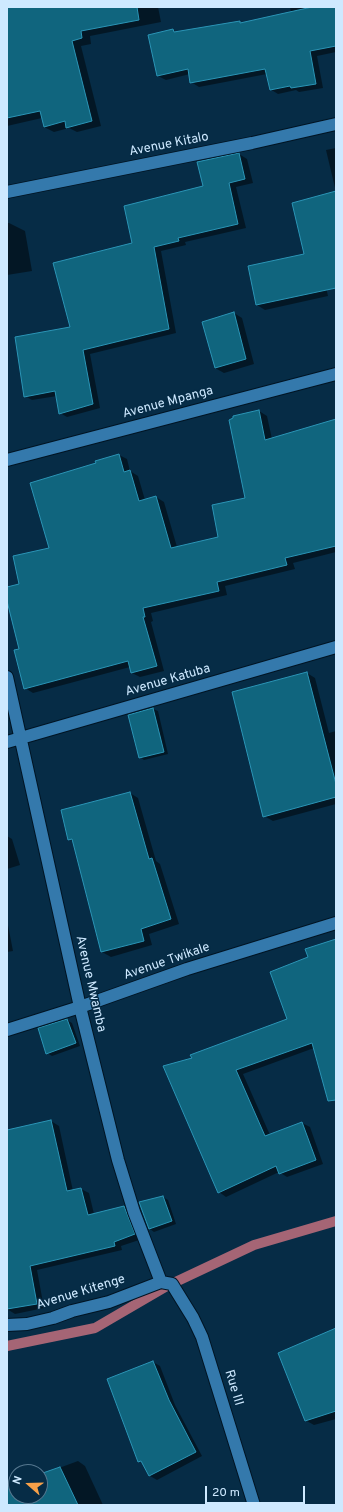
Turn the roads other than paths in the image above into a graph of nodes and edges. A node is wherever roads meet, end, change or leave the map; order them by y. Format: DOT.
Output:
graph roads {
  1 [pos="336,124"];
  2 [pos="7,192"];
  3 [pos="336,374"];
  4 [pos="7,460"];
  5 [pos="336,647"];
  6 [pos="7,677"];
  7 [pos="20,738"];
  8 [pos="7,742"];
  9 [pos="336,923"];
  10 [pos="80,1007"];
  11 [pos="7,1030"];
  12 [pos="167,1283"];
  13 [pos="7,1325"];
  14 [pos="254,1505"];
  1 -- 2 [label="street, Avenue Kitalo"];
  3 -- 4 [label="street, Avenue Mpanga"];
  5 -- 7 [label="street, Avenue Katuba"];
  6 -- 7 [label="street, Avenue Mwamba"];
  7 -- 8 [label="street, Avenue Katuba"];
  7 -- 10 [label="street, Avenue Mwamba"];
  9 -- 10 [label="street, Avenue Twikale"];
  10 -- 11 [label="street, Avenue Twikale"];
  10 -- 12 [label="street, Avenue Mwamba"];
  12 -- 13 [label="street, Avenue Kitenge"];
  12 -- 14 [label="street, Rue III"];
}
